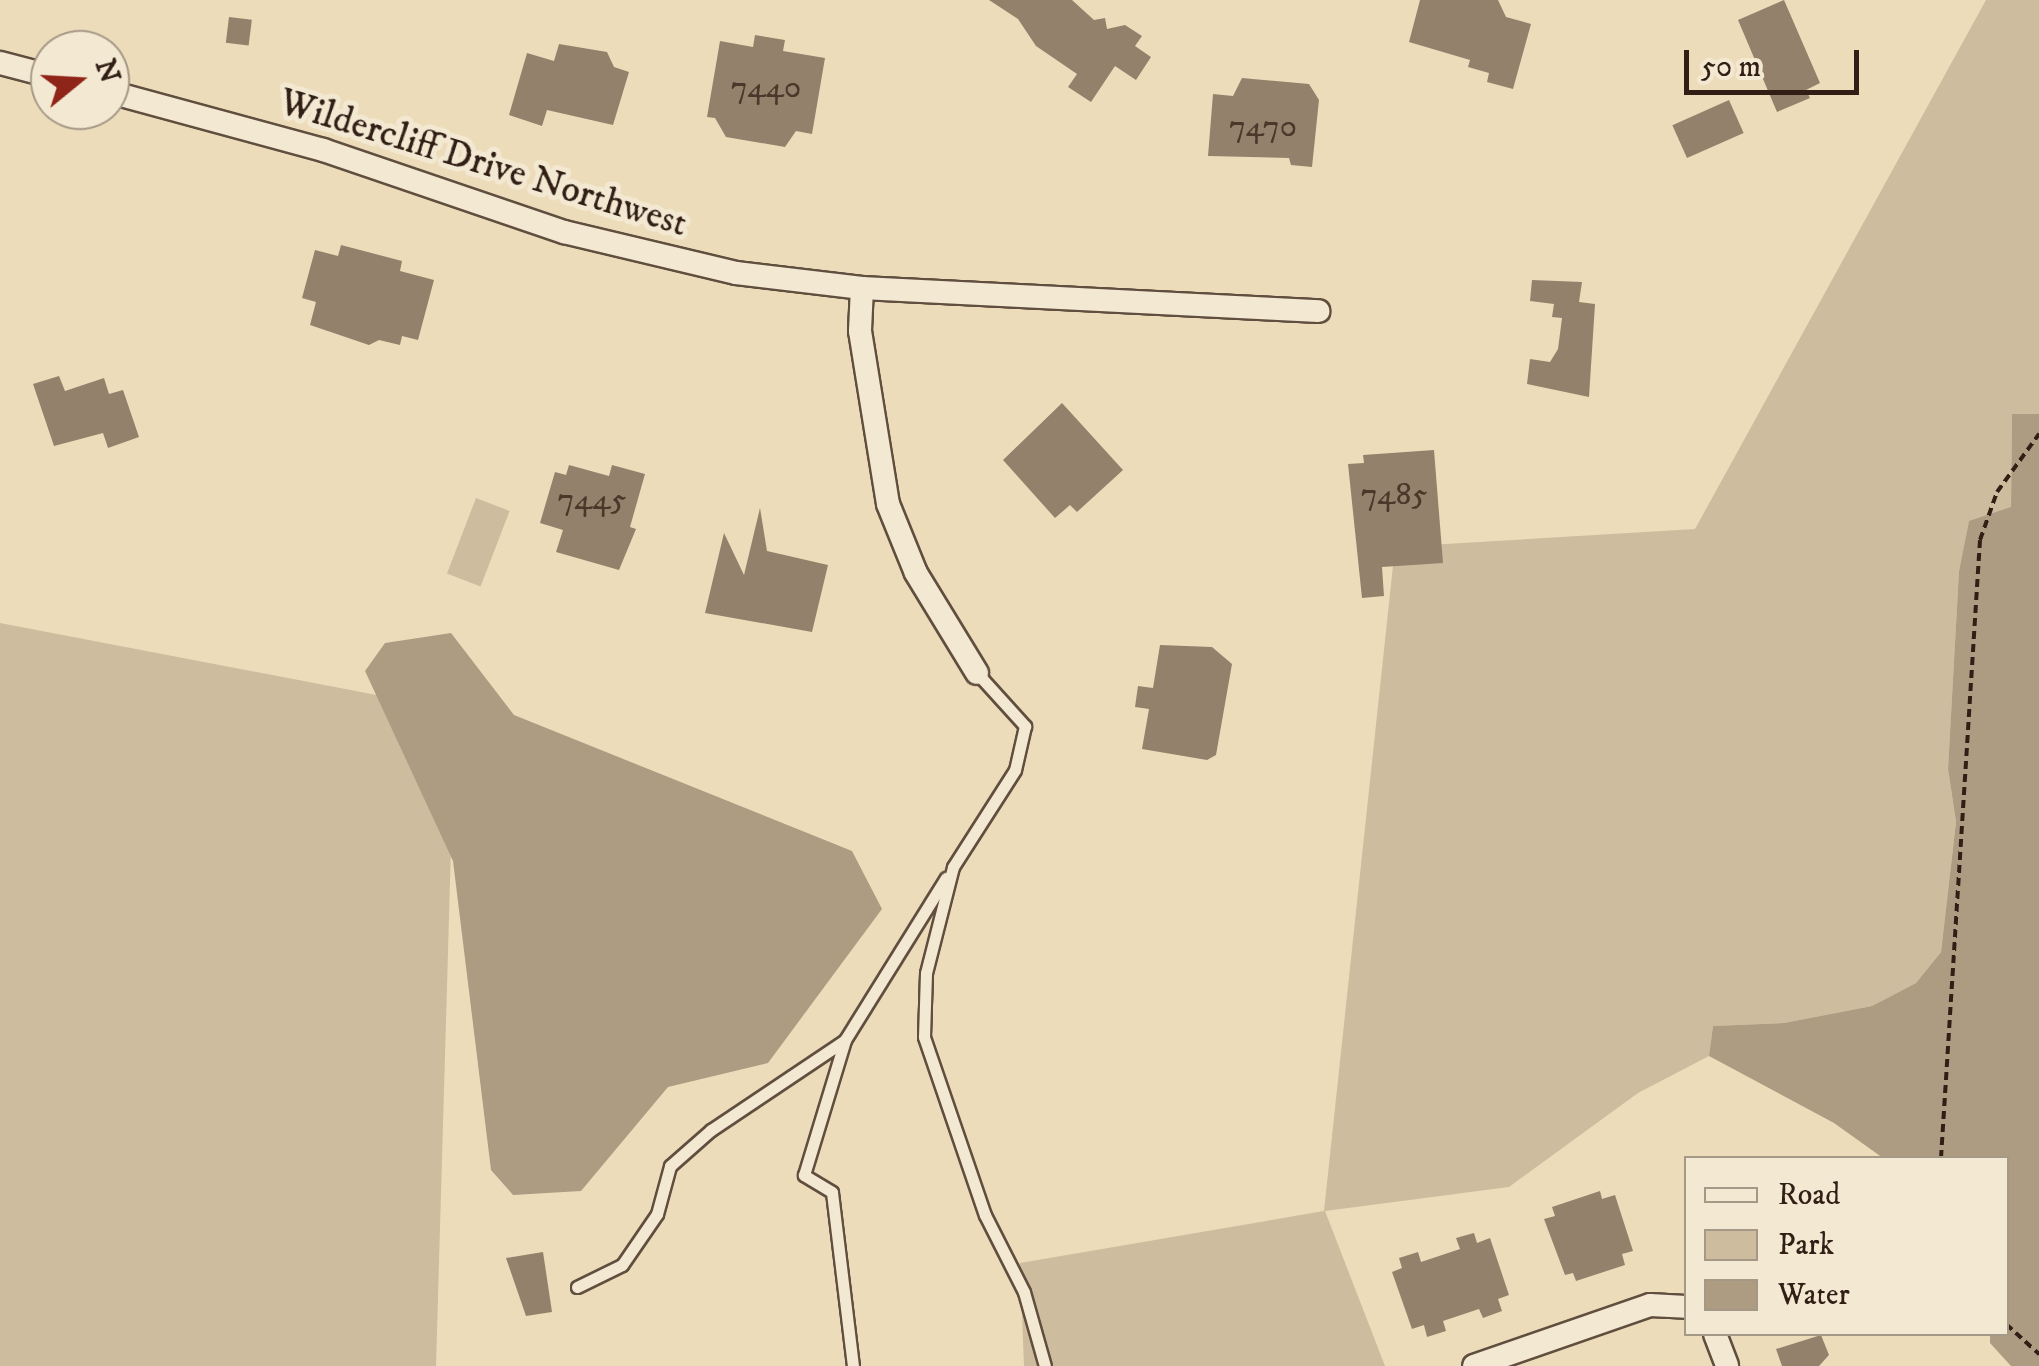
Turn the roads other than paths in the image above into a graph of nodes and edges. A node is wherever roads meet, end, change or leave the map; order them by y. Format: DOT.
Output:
graph roads {
  1 [pos="0,63"];
  2 [pos="30,71"];
  3 [pos="130,97"];
  4 [pos="862,288"];
  5 [pos="1318,311"];
  6 [pos="977,673"];
  7 [pos="953,867"];
  8 [pos="845,1040"];
  9 [pos="578,1287"];
  10 [pos="1684,1307"];
  11 [pos="1716,1336"];
  12 [pos="853,1366"];
  13 [pos="1044,1366"];
  14 [pos="1474,1366"];
  15 [pos="1728,1366"];
  1 -- 2 [label="street"];
  3 -- 4 [label="street, Wildercliff Drive Northwest"];
  4 -- 5 [label="street, Wildercliff Drive Northwest"];
  4 -- 6 [label="street"];
  6 -- 7 [label="lane"];
  7 -- 8 [label="lane"];
  7 -- 13 [label="lane"];
  8 -- 9 [label="lane"];
  8 -- 12 [label="lane"];
  10 -- 14 [label="street"];
  11 -- 15 [label="street"];
}
